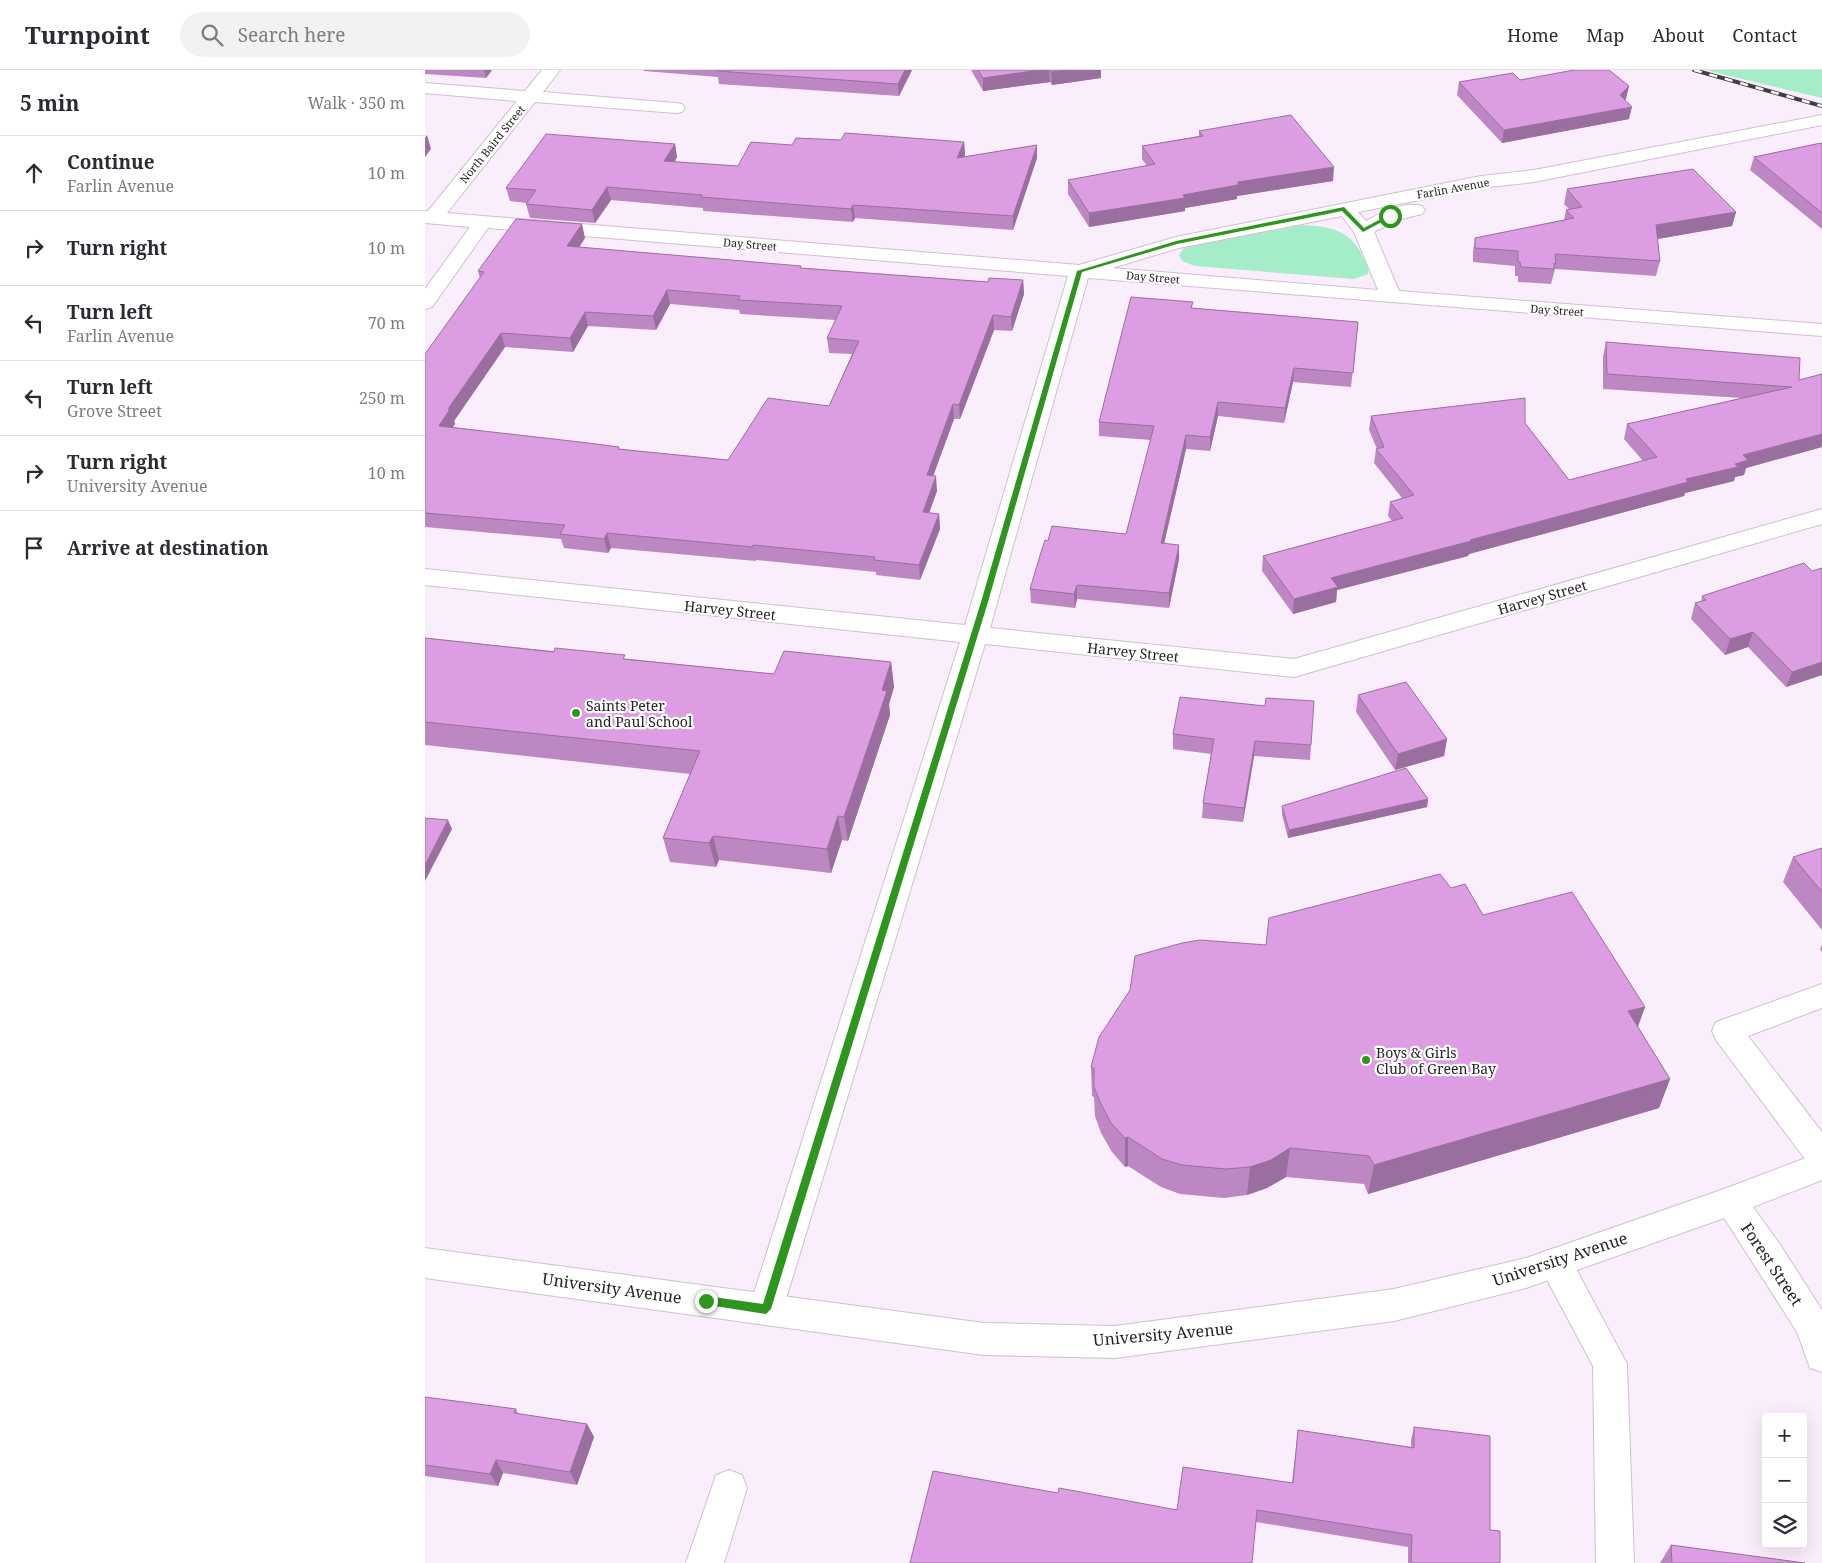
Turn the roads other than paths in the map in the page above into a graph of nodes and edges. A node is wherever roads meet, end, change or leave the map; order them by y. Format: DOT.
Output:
graph roads {
  1 [pos="551,70"];
  2 [pos="425,88"];
  3 [pos="531,96"];
  4 [pos="676,108"];
  5 [pos="1822,120"];
  6 [pos="1534,176"];
  7 [pos="1344,209"];
  8 [pos="429,218"];
  9 [pos="483,222"];
  10 [pos="1363,230"];
  11 [pos="1080,271"];
  12 [pos="1391,297"];
  13 [pos="425,303"];
  14 [pos="1822,330"];
  15 [pos="1822,516"];
  16 [pos="425,577"];
  17 [pos="974,636"];
  18 [pos="1822,996"];
  19 [pos="1822,1157"];
  20 [pos="1822,1166"];
  21 [pos="1730,1202"];
  22 [pos="1555,1263"];
  23 [pos="425,1264"];
  24 [pos="766,1309"];
  25 [pos="1822,1356"];
  26 [pos="729,1488"];
  27 [pos="705,1563"];
  28 [pos="1615,1563"];
  1 -- 3 [label="street, North Baird Street"];
  2 -- 3 [label="street"];
  3 -- 4 [label="street"];
  3 -- 8 [label="street, North Baird Street"];
  5 -- 6 [label="street, Farlin Avenue"];
  6 -- 7 [label="street, Farlin Avenue"];
  6 -- 10 [label="street, Farlin Avenue"];
  7 -- 10 [label="street"];
  7 -- 11 [label="street, Farlin Avenue"];
  8 -- 9 [label="street, Day Street"];
  9 -- 11 [label="street, Day Street"];
  9 -- 13 [label="street"];
  10 -- 12 [label="street"];
  11 -- 12 [label="street, Day Street"];
  11 -- 17 [label="street"];
  12 -- 14 [label="street, Day Street"];
  15 -- 17 [label="street, Harvey Street"];
  16 -- 17 [label="street, Harvey Street"];
  17 -- 24 [label="street"];
  18 -- 19 [label="street"];
  20 -- 21 [label="street, University Avenue"];
  21 -- 22 [label="street, University Avenue"];
  21 -- 25 [label="street, Forest Street"];
  22 -- 24 [label="street, University Avenue"];
  22 -- 28 [label="street"];
  23 -- 24 [label="street, University Avenue"];
  26 -- 27 [label="street"];
}
